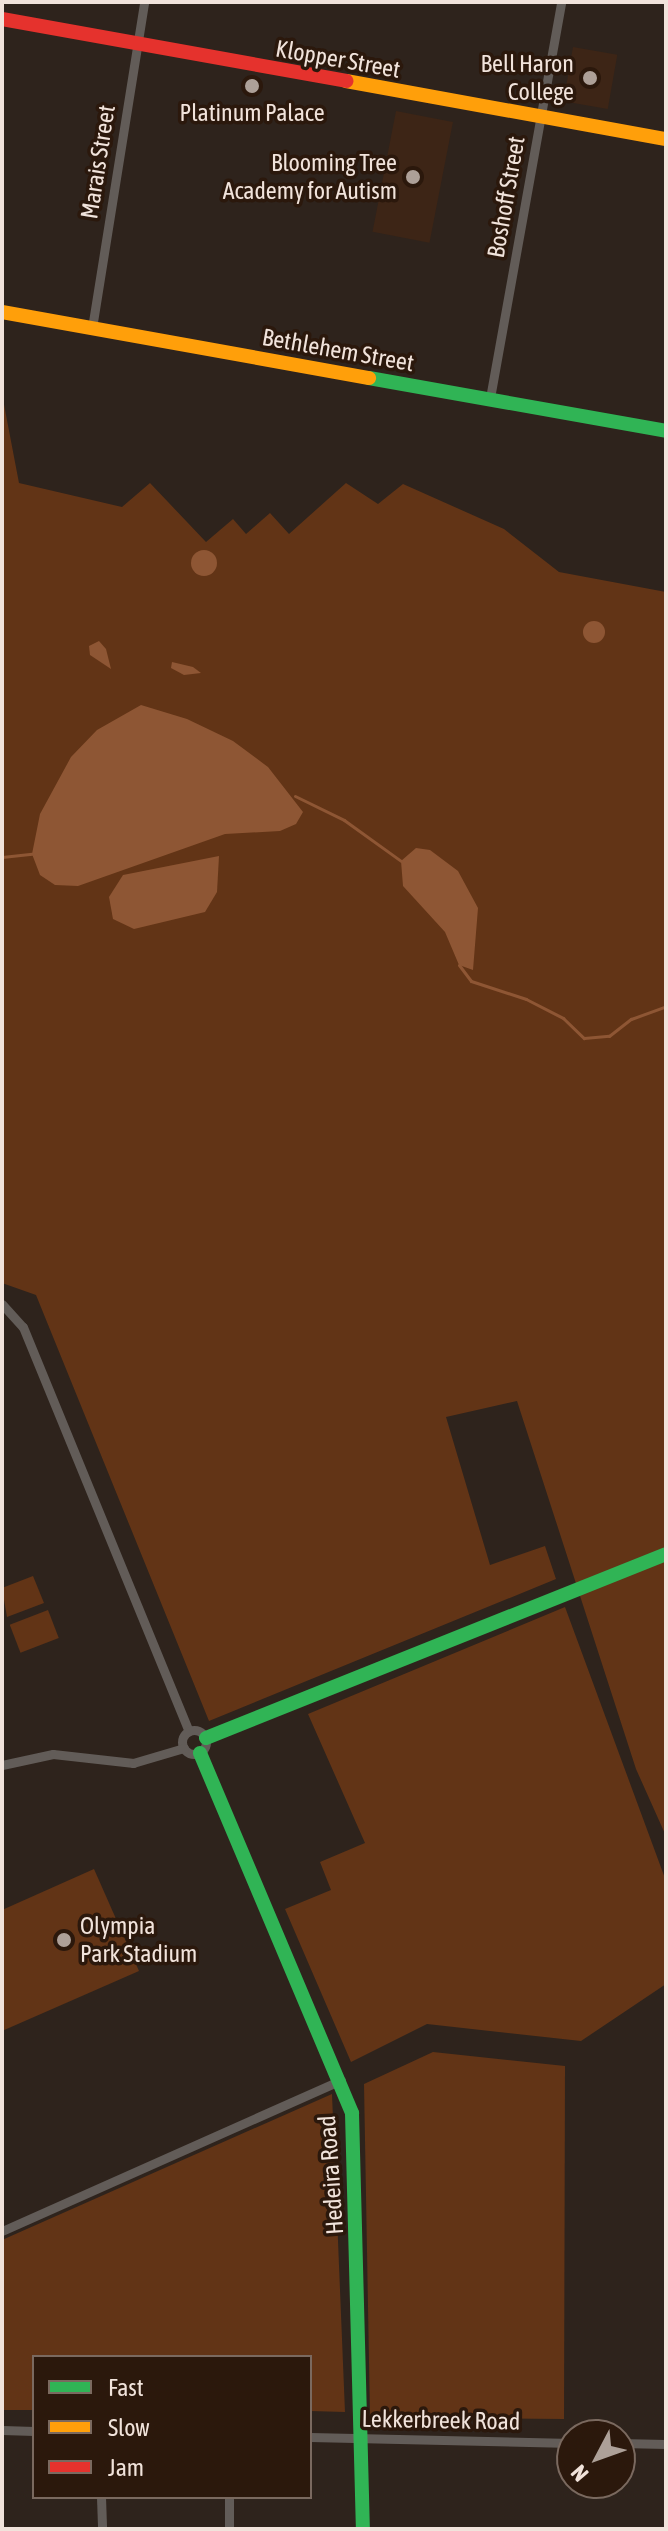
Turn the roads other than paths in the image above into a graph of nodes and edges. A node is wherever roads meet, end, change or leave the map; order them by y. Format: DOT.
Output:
graph roads {
  1 [pos="144,2"];
  2 [pos="561,2"];
  3 [pos="2,19"];
  4 [pos="137,44"];
  5 [pos="540,118"];
  6 [pos="666,139"];
  7 [pos="2,312"];
  8 [pos="92,328"];
  9 [pos="490,398"];
  10 [pos="666,431"];
  11 [pos="2,1304"];
  12 [pos="666,1554"];
  13 [pos="189,1731"];
  14 [pos="206,1738"];
  15 [pos="184,1748"];
  16 [pos="200,1753"];
  17 [pos="2,1765"];
  18 [pos="341,2080"];
  19 [pos="2,2231"];
  20 [pos="2,2430"];
  21 [pos="32,2431"];
  22 [pos="312,2437"];
  23 [pos="361,2439"];
  24 [pos="556,2443"];
  25 [pos="636,2443"];
  26 [pos="666,2444"];
  27 [pos="101,2499"];
  28 [pos="229,2499"];
  29 [pos="102,2529"];
  30 [pos="229,2529"];
  31 [pos="363,2529"];
  1 -- 4 [label="street, Marais Street"];
  2 -- 5 [label="street, Boshoff Street"];
  3 -- 4 [label="street, Klopper Street"];
  4 -- 5 [label="street, Klopper Street"];
  4 -- 8 [label="street, Marais Street"];
  5 -- 6 [label="street, Klopper Street"];
  5 -- 9 [label="street, Boshoff Street"];
  7 -- 8 [label="street, Bethlehem Street"];
  8 -- 9 [label="street, Bethlehem Street"];
  9 -- 10 [label="street, Bethlehem Street"];
  11 -- 13 [label="street"];
  12 -- 14 [label="street"];
  13 -- 14 [label="street"];
  13 -- 15 [label="street"];
  14 -- 16 [label="street"];
  15 -- 16 [label="street"];
  15 -- 17 [label="street"];
  16 -- 18 [label="street, Hedeira Road"];
  18 -- 19 [label="street"];
  18 -- 23 [label="street, Hedeira Road"];
  20 -- 21 [label="street"];
  22 -- 23 [label="street, Lekkerbreek Road"];
  23 -- 24 [label="street, Lekkerbreek Road"];
  23 -- 31 [label="street, Hedeira Road"];
  25 -- 26 [label="street"];
  27 -- 29 [label="street"];
  28 -- 30 [label="street"];
}
